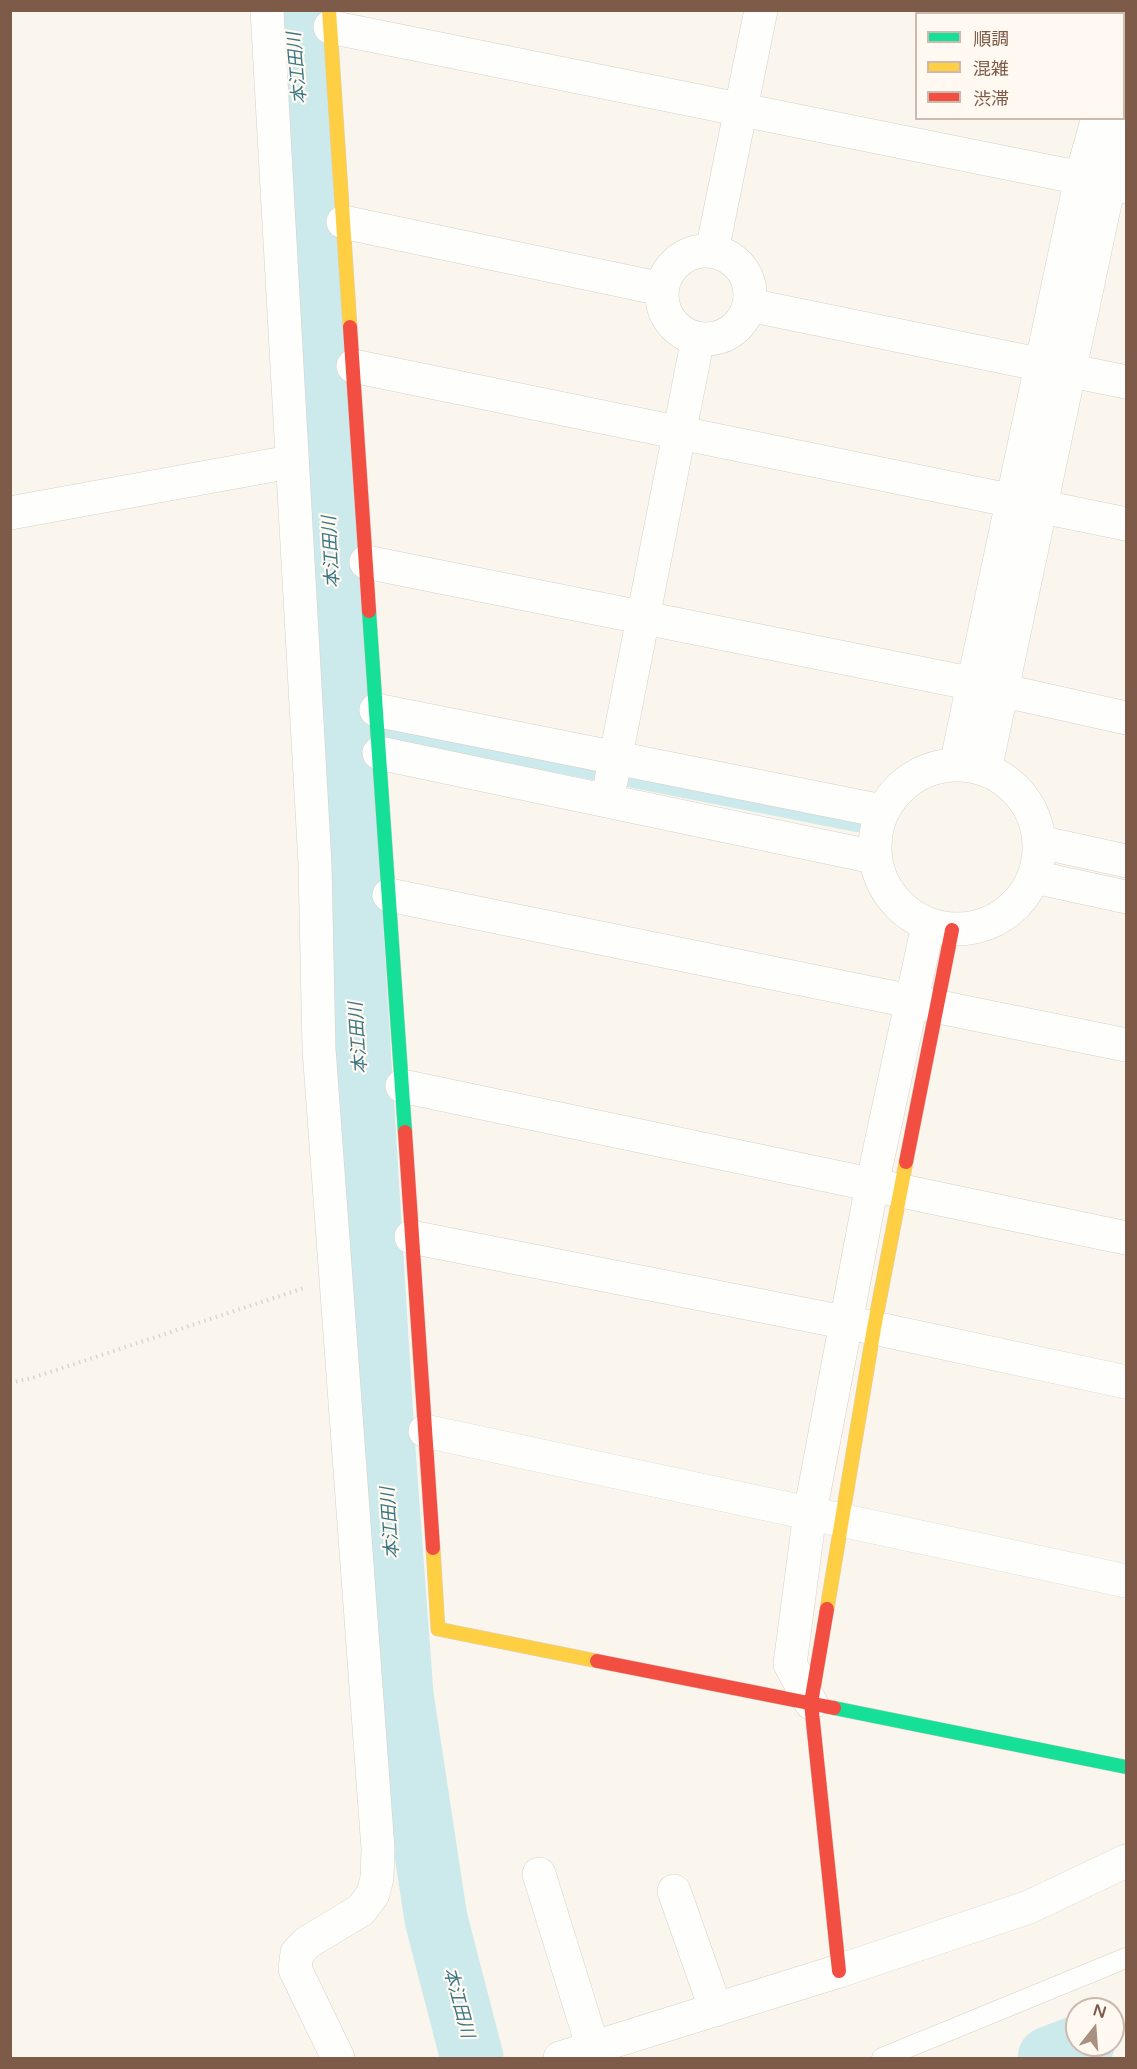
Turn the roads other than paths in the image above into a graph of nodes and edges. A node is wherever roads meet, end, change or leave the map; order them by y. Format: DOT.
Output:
graph roads {
  1 [pos="267,10"];
  2 [pos="761,10"];
  3 [pos="330,19"];
  4 [pos="741,110"];
  5 [pos="1126,119"];
  6 [pos="1098,120"];
  7 [pos="1106,183"];
  8 [pos="343,222"];
  9 [pos="712,251"];
  10 [pos="662,289"];
  11 [pos="749,305"];
  12 [pos="698,338"];
  13 [pos="353,366"];
  14 [pos="1056,368"];
  15 [pos="1126,382"];
  16 [pos="679,433"];
  17 [pos="290,462"];
  18 [pos="1028,504"];
  19 [pos="10,513"];
  20 [pos="1126,524"];
  21 [pos="366,562"];
  22 [pos="643,618"];
  23 [pos="988,687"];
  24 [pos="376,710"];
  25 [pos="1126,718"];
  26 [pos="379,753"];
  27 [pos="970,767"];
  28 [pos="611,778"];
  29 [pos="882,811"];
  30 [pos="1040,842"];
  31 [pos="874,856"];
  32 [pos="1126,861"];
  33 [pos="1034,878"];
  34 [pos="389,895"];
  35 [pos="1126,897"];
  36 [pos="940,928"];
  37 [pos="924,1004"];
  38 [pos="1126,1045"];
  39 [pos="402,1086"];
  40 [pos="886,1188"];
  41 [pos="411,1237"];
  42 [pos="1126,1238"];
  43 [pos="861,1326"];
  44 [pos="1126,1382"];
  45 [pos="425,1431"];
  46 [pos="825,1516"];
  47 [pos="1126,1581"];
  48 [pos="811,1703"];
  49 [pos="1126,1767"];
  50 [pos="1126,1861"];
  51 [pos="539,1874"];
  52 [pos="674,1891"];
  53 [pos="1126,1958"];
  54 [pos="839,1971"];
  55 [pos="716,2010"];
  56 [pos="593,2049"];
  57 [pos="338,2058"];
  58 [pos="560,2058"];
  59 [pos="882,2058"];
  1 -- 17 [label="street"];
  2 -- 4 [label="street"];
  3 -- 4 [label="street"];
  3 -- 8 [label="street"];
  4 -- 7 [label="street"];
  4 -- 9 [label="street"];
  5 -- 7 [label="street"];
  6 -- 7 [label="street"];
  7 -- 14 [label="street"];
  8 -- 10 [label="street"];
  8 -- 13 [label="street"];
  9 -- 10 [label="street"];
  9 -- 11 [label="street"];
  10 -- 12 [label="street"];
  11 -- 12 [label="street"];
  11 -- 14 [label="street"];
  12 -- 16 [label="street"];
  13 -- 16 [label="street"];
  13 -- 21 [label="street"];
  14 -- 15 [label="street"];
  14 -- 18 [label="street"];
  16 -- 18 [label="street"];
  16 -- 22 [label="street"];
  17 -- 19 [label="street"];
  17 -- 57 [label="street"];
  18 -- 20 [label="street"];
  18 -- 23 [label="street"];
  21 -- 22 [label="street"];
  21 -- 24 [label="street"];
  22 -- 23 [label="street"];
  22 -- 28 [label="street"];
  23 -- 25 [label="street"];
  23 -- 27 [label="street"];
  24 -- 26 [label="street"];
  24 -- 28 [label="street"];
  26 -- 28 [label="street"];
  26 -- 34 [label="street"];
  27 -- 29 [label="street"];
  27 -- 30 [label="street"];
  28 -- 29 [label="street"];
  28 -- 31 [label="street"];
  29 -- 31 [label="street"];
  30 -- 32 [label="street"];
  30 -- 33 [label="street"];
  31 -- 36 [label="street"];
  33 -- 35 [label="street"];
  33 -- 36 [label="street"];
  34 -- 37 [label="street"];
  34 -- 39 [label="street"];
  36 -- 37 [label="street"];
  37 -- 38 [label="street"];
  37 -- 40 [label="street"];
  39 -- 40 [label="street"];
  39 -- 41 [label="street"];
  40 -- 42 [label="street"];
  40 -- 43 [label="street"];
  41 -- 43 [label="street"];
  41 -- 45 [label="street"];
  43 -- 44 [label="street"];
  43 -- 46 [label="street"];
  45 -- 46 [label="street"];
  45 -- 48 [label="street"];
  46 -- 47 [label="street"];
  46 -- 48 [label="street"];
  48 -- 49 [label="street"];
  48 -- 54 [label="street"];
  50 -- 54 [label="street"];
  51 -- 56 [label="street"];
  52 -- 55 [label="street"];
  53 -- 59 [label="lane"];
  54 -- 55 [label="street"];
  55 -- 56 [label="street"];
  56 -- 58 [label="street"];
}
